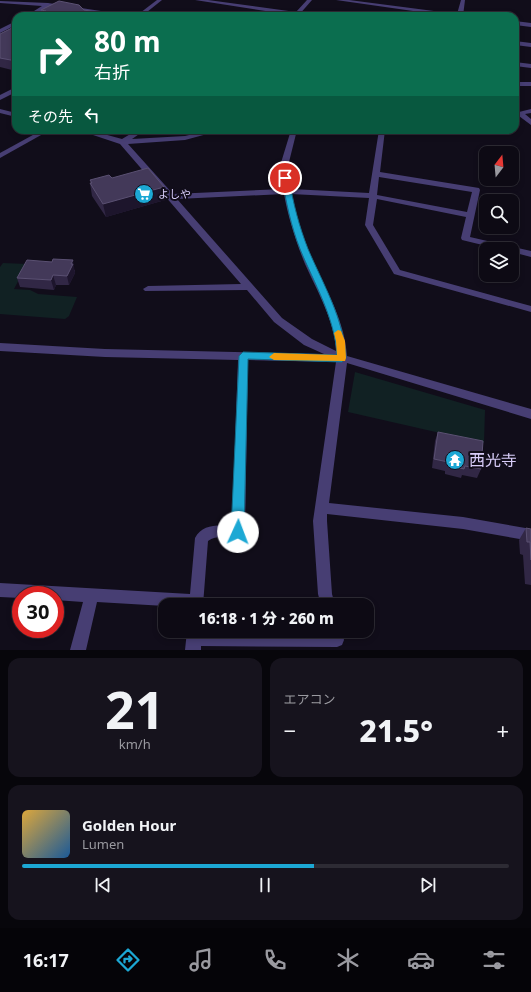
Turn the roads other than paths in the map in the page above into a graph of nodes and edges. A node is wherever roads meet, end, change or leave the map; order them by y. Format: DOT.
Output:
graph roads {
  1 [pos="56,0"];
  2 [pos="160,0"];
  3 [pos="168,0"];
  4 [pos="197,0"];
  5 [pos="310,0"];
  6 [pos="338,0"];
  7 [pos="463,0"];
  8 [pos="0,2"];
  9 [pos="47,5"];
  10 [pos="36,12"];
  11 [pos="100,12"];
  12 [pos="144,12"];
  13 [pos="152,12"];
  14 [pos="276,12"];
  15 [pos="299,12"];
  16 [pos="430,12"];
  17 [pos="461,12"];
  18 [pos="519,24"];
  19 [pos="12,25"];
  20 [pos="531,25"];
  21 [pos="0,31"];
  22 [pos="519,44"];
  23 [pos="531,45"];
  24 [pos="519,64"];
  25 [pos="531,66"];
  26 [pos="519,84"];
  27 [pos="531,84"];
  28 [pos="12,86"];
  29 [pos="12,91"];
  30 [pos="0,92"];
  31 [pos="0,98"];
  32 [pos="0,111"];
  33 [pos="531,111"];
  34 [pos="12,114"];
  35 [pos="519,115"];
  36 [pos="519,116"];
  37 [pos="531,123"];
  38 [pos="40,134"];
  39 [pos="95,134"];
  40 [pos="136,134"];
  41 [pos="202,134"];
  42 [pos="293,134"];
  43 [pos="381,134"];
  44 [pos="123,142"];
  45 [pos="0,156"];
  46 [pos="375,174"];
  47 [pos="287,191"];
  48 [pos="372,196"];
  49 [pos="171,197"];
  50 [pos="470,215"];
  51 [pos="482,242"];
  52 [pos="519,251"];
  53 [pos="531,254"];
  54 [pos="249,287"];
  55 [pos="148,289"];
  56 [pos="531,309"];
  57 [pos="0,347"];
  58 [pos="243,356"];
  59 [pos="342,358"];
  60 [pos="531,414"];
  61 [pos="321,508"];
  62 [pos="531,535"];
  63 [pos="0,590"];
  64 [pos="91,596"];
  65 [pos="197,598"];
  66 [pos="326,598"];
  67 [pos="158,600"];
  68 [pos="337,638"];
  69 [pos="194,640"];
  70 [pos="78,650"];
  1 -- 9 [label="street"];
  2 -- 12 [label="street"];
  3 -- 13 [label="street"];
  4 -- 14 [label="street"];
  5 -- 15 [label="street"];
  6 -- 16 [label="street"];
  7 -- 17 [label="street"];
  8 -- 9 [label="street"];
  9 -- 10 [label="street"];
  9 -- 11 [label="street"];
  18 -- 20 [label="street"];
  19 -- 21 [label="street"];
  22 -- 23 [label="street"];
  24 -- 25 [label="street"];
  26 -- 27 [label="street"];
  28 -- 30 [label="street"];
  29 -- 31 [label="street"];
  32 -- 34 [label="street"];
  33 -- 35 [label="street"];
  36 -- 37 [label="street"];
  38 -- 45 [label="street"];
  39 -- 44 [label="street"];
  40 -- 44 [label="street"];
  41 -- 44 [label="street"];
  42 -- 47 [label="street"];
  43 -- 46 [label="street"];
  44 -- 49 [label="street"];
  46 -- 48 [label="street"];
  46 -- 50 [label="street"];
  47 -- 48 [label="street"];
  47 -- 49 [label="street"];
  47 -- 59 [label="street"];
  48 -- 50 [label="street"];
  48 -- 56 [label="street"];
  49 -- 54 [label="street"];
  50 -- 51 [label="street"];
  52 -- 53 [label="street"];
  54 -- 55 [label="street"];
  54 -- 59 [label="street"];
  57 -- 58 [label="street"];
  58 -- 59 [label="street"];
  58 -- 65 [label="street"];
  59 -- 60 [label="street"];
  59 -- 61 [label="street"];
  61 -- 62 [label="street"];
  61 -- 66 [label="street"];
  63 -- 64 [label="street"];
  64 -- 67 [label="street"];
  64 -- 70 [label="street"];
  68 -- 69 [label="street"];
}
